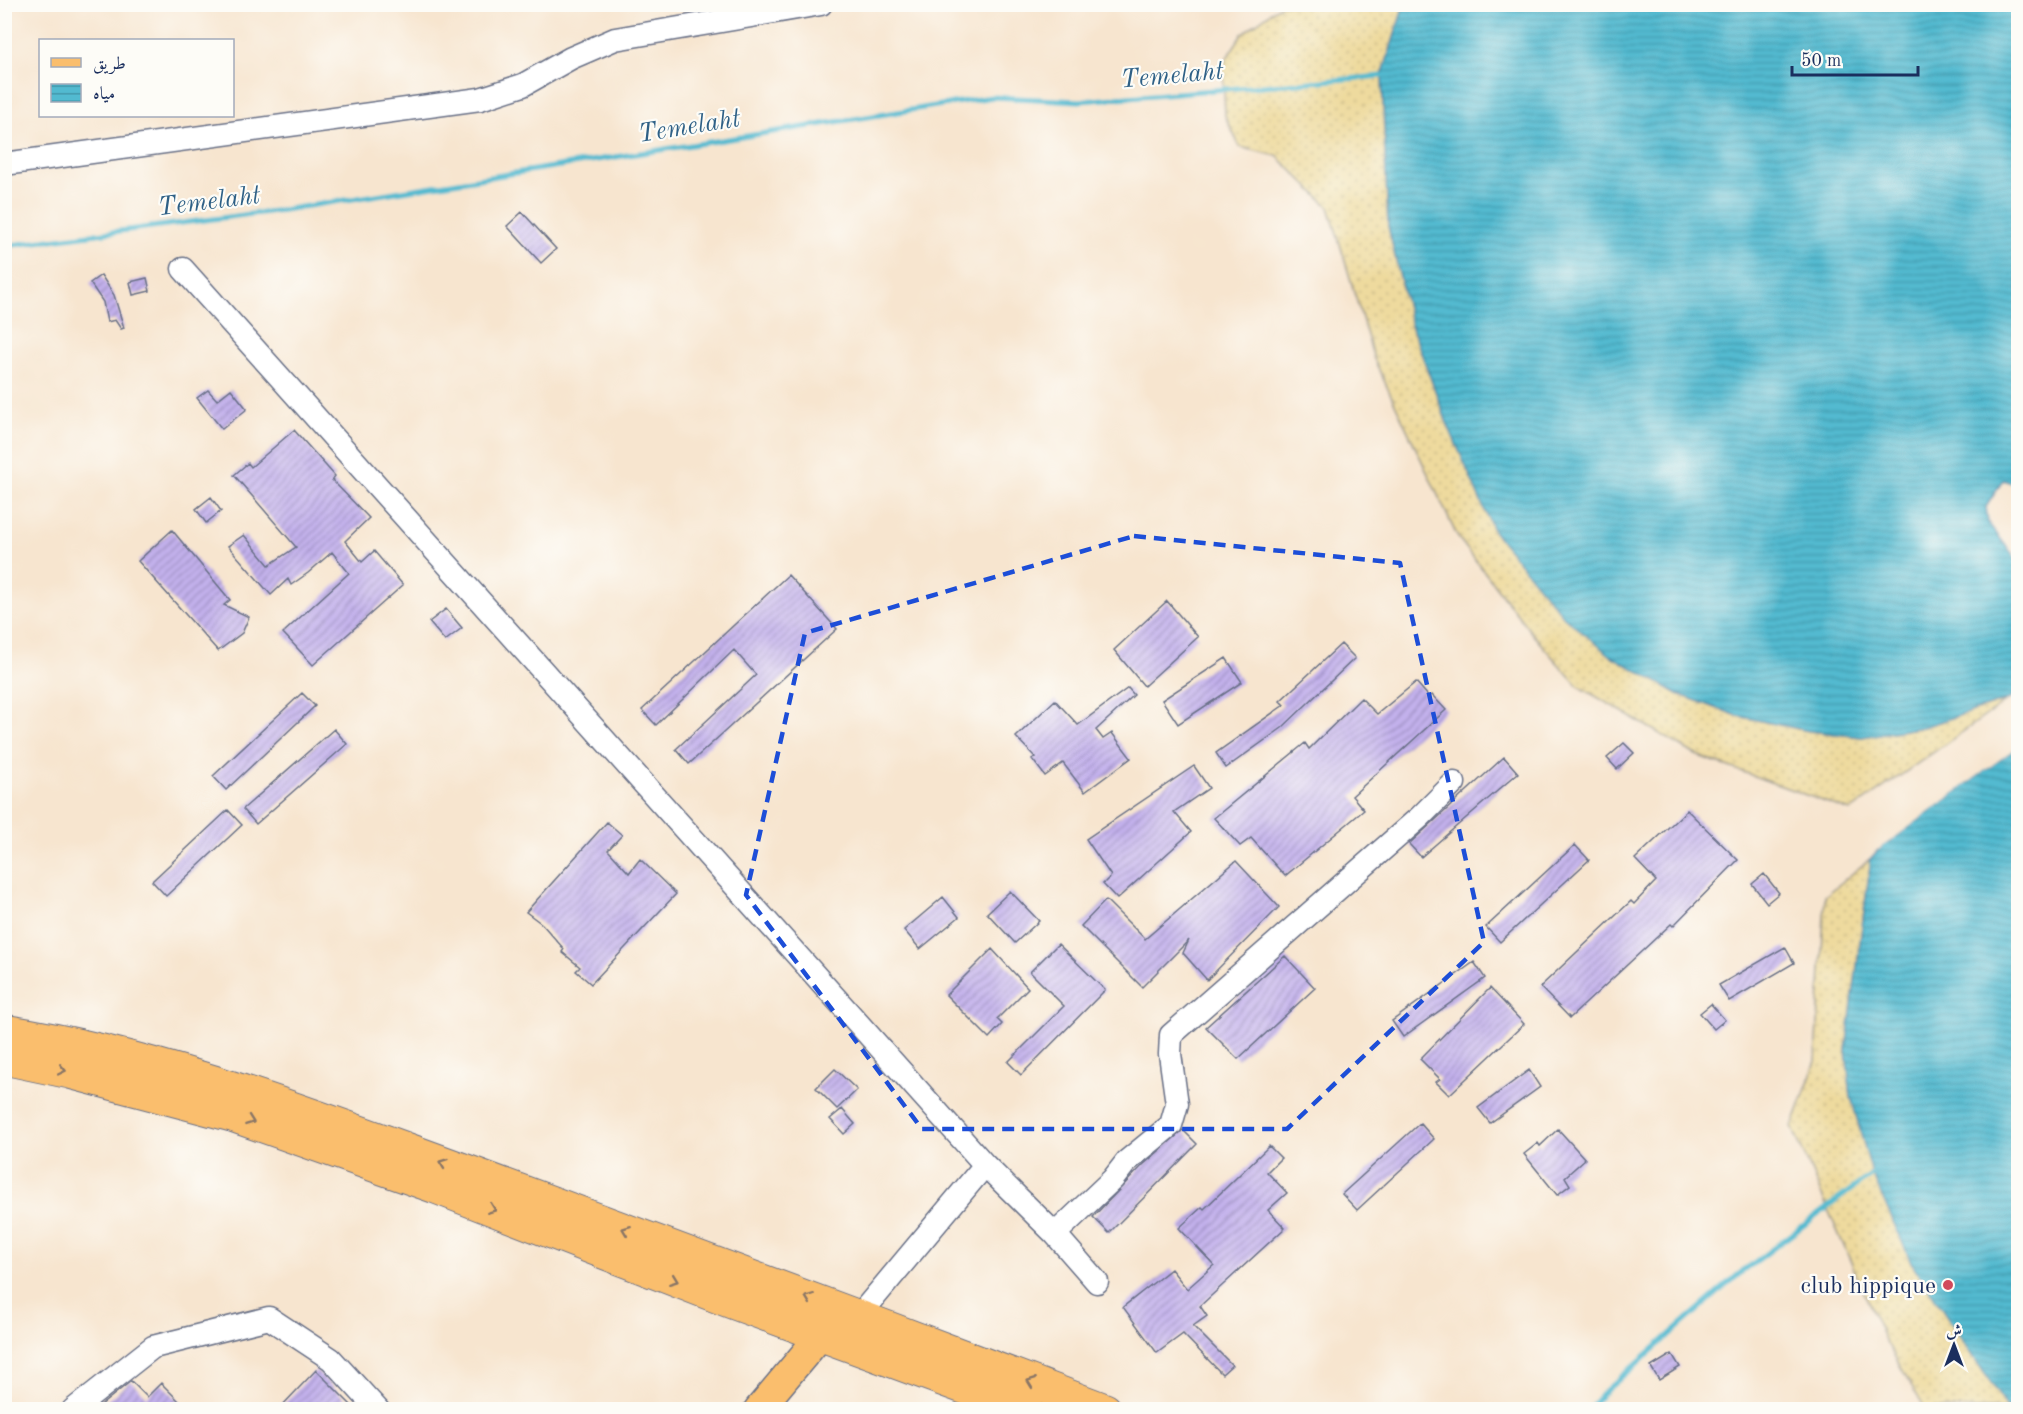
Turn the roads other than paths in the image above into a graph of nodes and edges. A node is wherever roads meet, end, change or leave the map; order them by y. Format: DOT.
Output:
graph roads {
  1 [pos="820,4"];
  2 [pos="4,164"];
  3 [pos="183,269"];
  4 [pos="1454,783"];
  5 [pos="4,1031"];
  6 [pos="4,1058"];
  7 [pos="985,1165"];
  8 [pos="1055,1234"];
  9 [pos="1097,1282"];
  10 [pos="852,1314"];
  11 [pos="820,1335"];
  12 [pos="73,1410"];
  13 [pos="378,1410"];
  14 [pos="758,1410"];
  15 [pos="1026,1410"];
  16 [pos="1105,1410"];
  1 -- 2 [label="street"];
  3 -- 7 [label="street"];
  4 -- 8 [label="street"];
  10 -- 5 [label="highway, one-way"];
  6 -- 11 [label="highway, one-way"];
  7 -- 8 [label="street"];
  7 -- 10 [label="street"];
  8 -- 9 [label="street"];
  10 -- 11 [label="main road"];
  16 -- 10 [label="highway, one-way"];
  11 -- 14 [label="main road"];
  11 -- 15 [label="highway"];
  12 -- 13 [label="street"];
}
